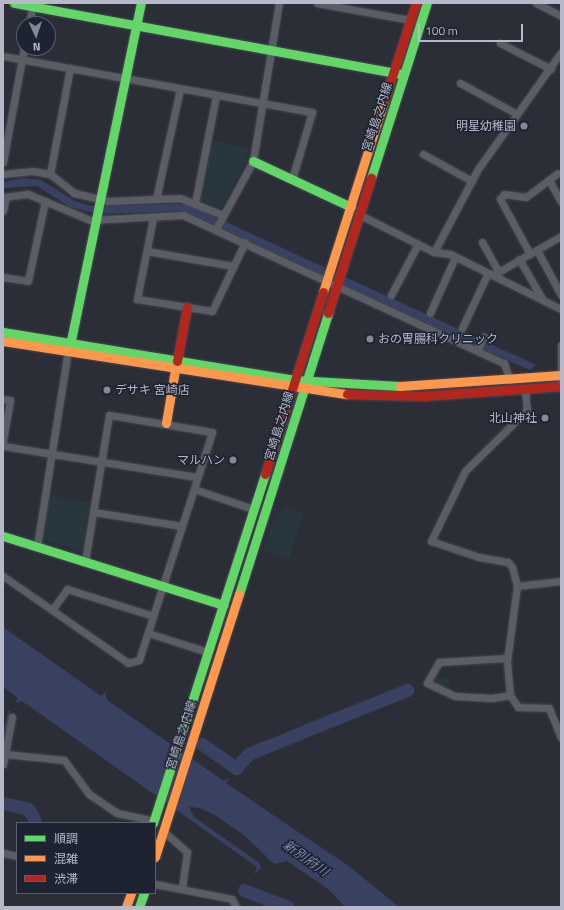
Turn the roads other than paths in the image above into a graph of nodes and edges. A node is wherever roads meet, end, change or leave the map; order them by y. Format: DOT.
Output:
graph roads {
  1 [pos="14,3"];
  2 [pos="141,3"];
  3 [pos="279,3"];
  4 [pos="317,3"];
  5 [pos="416,3"];
  6 [pos="427,3"];
  7 [pos="536,3"];
  8 [pos="33,5"];
  9 [pos="349,6"];
  10 [pos="31,16"];
  11 [pos="561,16"];
  12 [pos="410,20"];
  13 [pos="137,25"];
  14 [pos="500,43"];
  15 [pos="272,49"];
  16 [pos="561,52"];
  17 [pos="3,56"];
  18 [pos="23,56"];
  19 [pos="22,59"];
  20 [pos="70,68"];
  21 [pos="551,69"];
  22 [pos="394,73"];
  23 [pos="404,75"];
  24 [pos="126,78"];
  25 [pos="460,83"];
  26 [pos="180,89"];
  27 [pos="216,96"];
  28 [pos="261,102"];
  29 [pos="517,114"];
  30 [pos="423,154"];
  31 [pos="253,161"];
  32 [pos="3,162"];
  33 [pos="3,174"];
  34 [pos="50,174"];
  35 [pos="557,174"];
  36 [pos="292,179"];
  37 [pos="549,180"];
  38 [pos="472,182"];
  39 [pos="5,197"];
  40 [pos="156,199"];
  41 [pos="45,201"];
  42 [pos="99,202"];
  43 [pos="561,202"];
  44 [pos="195,203"];
  45 [pos="351,207"];
  46 [pos="3,211"];
  47 [pos="358,214"];
  48 [pos="222,216"];
  49 [pos="96,218"];
  50 [pos="153,218"];
  51 [pos="216,229"];
  52 [pos="561,236"];
  53 [pos="245,242"];
  54 [pos="482,242"];
  55 [pos="418,244"];
  56 [pos="537,250"];
  57 [pos="146,251"];
  58 [pos="434,252"];
  59 [pos="530,254"];
  60 [pos="455,257"];
  61 [pos="520,259"];
  62 [pos="233,266"];
  63 [pos="493,273"];
  64 [pos="3,277"];
  65 [pos="333,277"];
  66 [pos="391,294"];
  67 [pos="561,294"];
  68 [pos="543,300"];
  69 [pos="186,307"];
  70 [pos="561,309"];
  71 [pos="430,313"];
  72 [pos="462,328"];
  73 [pos="3,332"];
  74 [pos="484,337"];
  75 [pos="3,341"];
  76 [pos="561,345"];
  77 [pos="69,347"];
  78 [pos="477,350"];
  79 [pos="176,365"];
  80 [pos="560,376"];
  81 [pos="510,380"];
  82 [pos="293,384"];
  83 [pos="304,385"];
  84 [pos="561,387"];
  85 [pos="525,389"];
  86 [pos="3,399"];
  87 [pos="166,423"];
  88 [pos="3,440"];
  89 [pos="3,446"];
  90 [pos="51,454"];
  91 [pos="102,462"];
  92 [pos="197,477"];
  93 [pos="194,489"];
  94 [pos="253,510"];
  95 [pos="94,512"];
  96 [pos="182,526"];
  97 [pos="3,536"];
  98 [pos="37,546"];
  99 [pos="85,561"];
  100 [pos="3,576"];
  101 [pos="561,581"];
  102 [pos="163,586"];
  103 [pos="517,586"];
  104 [pos="223,605"];
  105 [pos="52,610"];
  106 [pos="153,616"];
  107 [pos="148,633"];
  108 [pos="208,652"];
  109 [pos="507,658"];
  110 [pos="510,695"];
  111 [pos="557,714"];
  112 [pos="12,717"];
  113 [pos="561,738"];
  114 [pos="5,754"];
  115 [pos="3,764"];
  116 [pos="154,819"];
  117 [pos="163,831"];
  118 [pos="3,853"];
  119 [pos="156,854"];
  120 [pos="16,856"];
  121 [pos="156,884"];
  122 [pos="182,889"];
  123 [pos="131,894"];
  124 [pos="144,894"];
  125 [pos="126,907"];
  126 [pos="139,907"];
  127 [pos="236,907"];
  1 -- 8 [label="street"];
  2 -- 13 [label="street"];
  3 -- 15 [label="street"];
  4 -- 9 [label="street"];
  5 -- 12 [label="street, 宮崎島之内線"];
  6 -- 23 [label="street, 宮崎島之内線"];
  7 -- 11 [label="street"];
  8 -- 10 [label="street"];
  8 -- 13 [label="street"];
  9 -- 12 [label="street"];
  12 -- 22 [label="street, 宮崎島之内線"];
  13 -- 15 [label="street"];
  13 -- 24 [label="street"];
  14 -- 21 [label="street"];
  15 -- 22 [label="street"];
  15 -- 28 [label="street"];
  16 -- 21 [label="street"];
  17 -- 19 [label="street"];
  18 -- 19 [label="street"];
  19 -- 20 [label="street"];
  19 -- 32 [label="street"];
  20 -- 24 [label="street"];
  20 -- 34 [label="street"];
  21 -- 29 [label="street"];
  22 -- 23 [label="street"];
  22 -- 45 [label="street, 宮崎島之内線"];
  23 -- 47 [label="street, 宮崎島之内線"];
  24 -- 26 [label="street"];
  24 -- 42 [label="street"];
  25 -- 29 [label="street"];
  26 -- 27 [label="street"];
  26 -- 40 [label="street"];
  27 -- 28 [label="street"];
  27 -- 44 [label="street"];
  28 -- 31 [label="street"];
  28 -- 36 [label="street"];
  29 -- 38 [label="street"];
  30 -- 38 [label="street"];
  31 -- 36 [label="street"];
  31 -- 48 [label="street"];
  33 -- 34 [label="street"];
  34 -- 42 [label="street"];
  35 -- 37 [label="street"];
  36 -- 45 [label="street"];
  37 -- 43 [label="street"];
  37 -- 59 [label="street"];
  38 -- 58 [label="street"];
  39 -- 41 [label="street"];
  39 -- 46 [label="street"];
  40 -- 42 [label="street"];
  40 -- 44 [label="street"];
  41 -- 49 [label="street"];
  41 -- 64 [label="street"];
  42 -- 49 [label="street"];
  44 -- 48 [label="street"];
  45 -- 65 [label="street, 宮崎島之内線"];
  47 -- 55 [label="street"];
  47 -- 65 [label="street, 宮崎島之内線"];
  48 -- 51 [label="street"];
  49 -- 50 [label="street"];
  49 -- 77 [label="street"];
  50 -- 51 [label="street"];
  50 -- 57 [label="street"];
  51 -- 53 [label="street"];
  52 -- 56 [label="street"];
  53 -- 62 [label="street"];
  53 -- 65 [label="street"];
  54 -- 63 [label="street"];
  55 -- 58 [label="street"];
  55 -- 66 [label="street"];
  56 -- 59 [label="street"];
  56 -- 67 [label="street"];
  57 -- 62 [label="street"];
  57 -- 69 [label="street"];
  58 -- 60 [label="street"];
  59 -- 61 [label="street"];
  60 -- 63 [label="street"];
  60 -- 71 [label="street"];
  61 -- 63 [label="street"];
  61 -- 68 [label="street"];
  62 -- 69 [label="street"];
  63 -- 68 [label="street"];
  63 -- 72 [label="street"];
  65 -- 78 [label="street"];
  65 -- 82 [label="street, 宮崎島之内線"];
  65 -- 83 [label="street, 宮崎島之内線"];
  68 -- 70 [label="street"];
  69 -- 79 [label="street"];
  73 -- 77 [label="street"];
  74 -- 78 [label="street"];
  75 -- 77 [label="street"];
  76 -- 80 [label="street"];
  77 -- 79 [label="street"];
  77 -- 90 [label="street"];
  78 -- 81 [label="street"];
  79 -- 82 [label="street"];
  79 -- 87 [label="street"];
  80 -- 81 [label="street"];
  80 -- 84 [label="street"];
  81 -- 83 [label="street"];
  82 -- 83 [label="street"];
  82 -- 94 [label="street, 宮崎島之内線"];
  83 -- 85 [label="street"];
  83 -- 117 [label="street, 宮崎島之内線"];
  84 -- 85 [label="street"];
  85 -- 103 [label="street"];
  86 -- 88 [label="street"];
  87 -- 91 [label="street"];
  87 -- 92 [label="street"];
  89 -- 90 [label="street"];
  90 -- 91 [label="street"];
  90 -- 98 [label="street"];
  91 -- 92 [label="street"];
  91 -- 95 [label="street"];
  92 -- 93 [label="street"];
  93 -- 94 [label="street"];
  93 -- 96 [label="street"];
  94 -- 104 [label="street, 宮崎島之内線"];
  95 -- 96 [label="street"];
  95 -- 99 [label="street"];
  96 -- 102 [label="street"];
  97 -- 98 [label="street"];
  98 -- 99 [label="street"];
  99 -- 102 [label="street"];
  100 -- 105 [label="street"];
  101 -- 103 [label="street"];
  102 -- 104 [label="street"];
  102 -- 106 [label="street"];
  103 -- 109 [label="street"];
  104 -- 108 [label="street, 宮崎島之内線"];
  105 -- 106 [label="street"];
  105 -- 107 [label="street"];
  106 -- 107 [label="street"];
  107 -- 108 [label="street"];
  108 -- 116 [label="street, 宮崎島之内線"];
  109 -- 110 [label="street"];
  109 -- 110 [label="street"];
  110 -- 111 [label="street"];
  111 -- 113 [label="street"];
  112 -- 114 [label="street"];
  114 -- 115 [label="street"];
  114 -- 116 [label="street"];
  117 -- 119 [label="street, 宮崎島之内線"];
  117 -- 122 [label="street"];
  118 -- 120 [label="street"];
  121 -- 122 [label="street"];
  122 -- 127 [label="street"];
  123 -- 125 [label="street"];
  124 -- 126 [label="street"];
}
